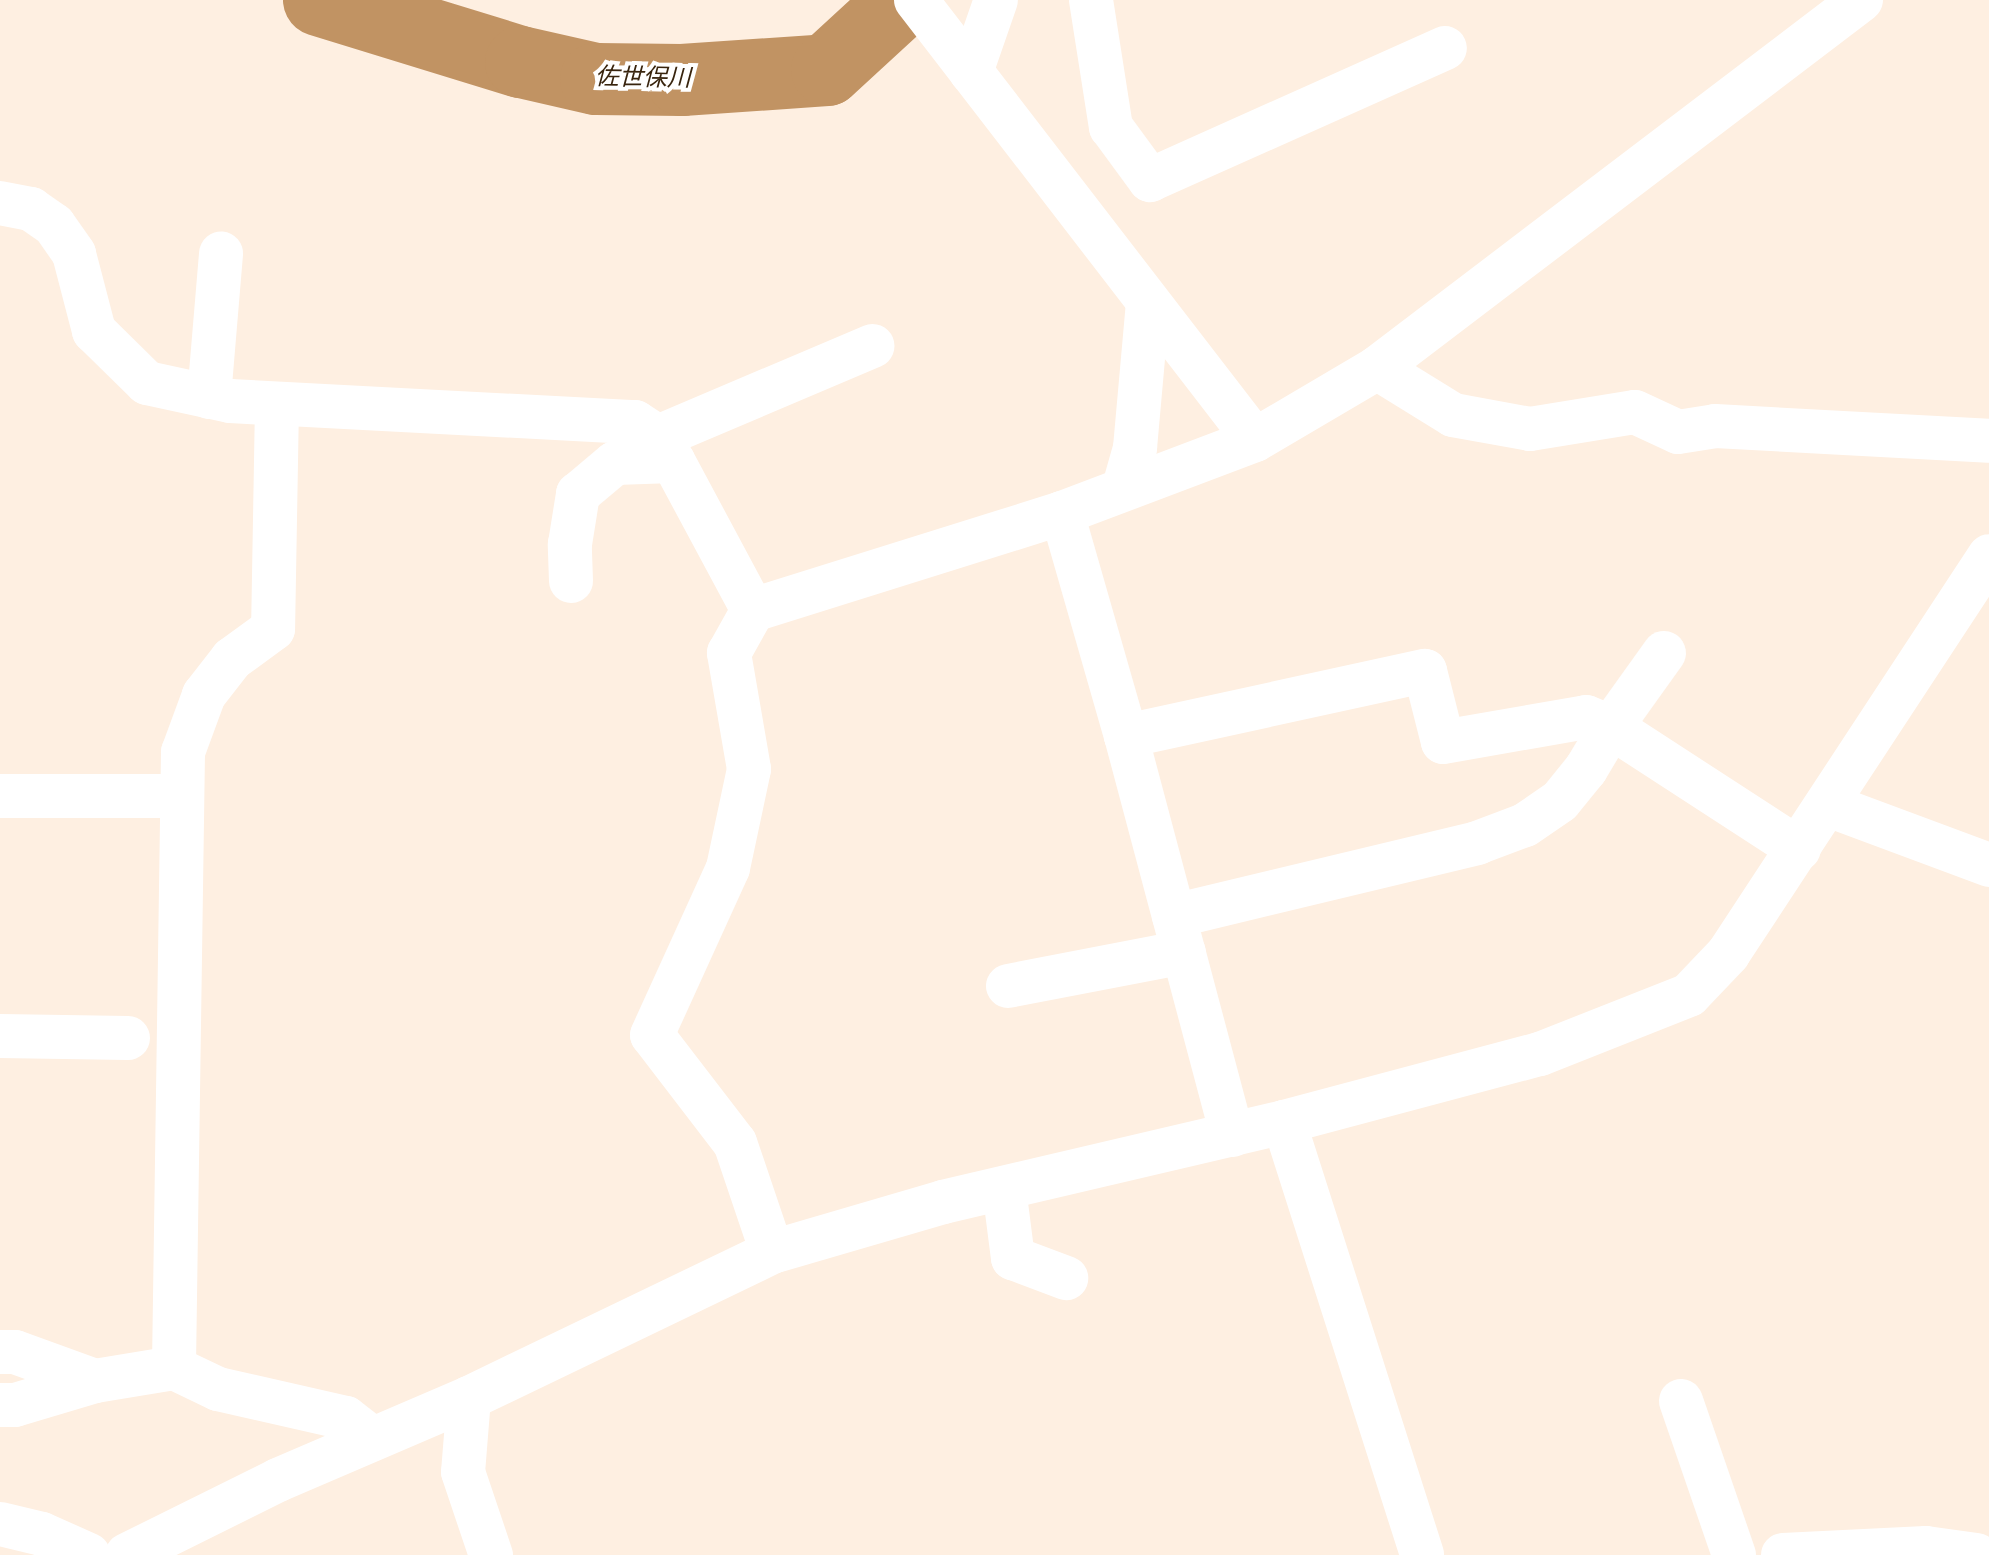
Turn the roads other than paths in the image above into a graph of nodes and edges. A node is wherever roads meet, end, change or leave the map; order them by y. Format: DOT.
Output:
graph roads {
  1 [pos="996,0"];
  2 [pos="1091,0"];
  3 [pos="1861,0"];
  4 [pos="926,13"];
  5 [pos="1445,48"];
  6 [pos="971,72"];
  7 [pos="0,203"];
  8 [pos="221,254"];
  9 [pos="1148,302"];
  10 [pos="872,346"];
  11 [pos="1377,368"];
  12 [pos="209,397"];
  13 [pos="277,404"];
  14 [pos="1255,440"];
  15 [pos="1989,441"];
  16 [pos="665,449"];
  17 [pos="1124,487"];
  18 [pos="1062,513"];
  19 [pos="1989,556"];
  20 [pos="571,581"];
  21 [pos="753,610"];
  22 [pos="1664,653"];
  23 [pos="1611,727"];
  24 [pos="1126,736"];
  25 [pos="0,796"];
  26 [pos="182,796"];
  27 [pos="1828,805"];
  28 [pos="1799,849"];
  29 [pos="1989,865"];
  30 [pos="1179,934"];
  31 [pos="1008,986"];
  32 [pos="0,1036"];
  33 [pos="128,1038"];
  34 [pos="1284,1122"];
  35 [pos="1232,1135"];
  36 [pos="1004,1188"];
  37 [pos="772,1252"];
  38 [pos="1066,1278"];
  39 [pos="0,1352"];
  40 [pos="174,1368"];
  41 [pos="95,1381"];
  42 [pos="469,1398"];
  43 [pos="1681,1401"];
  44 [pos="0,1405"];
  45 [pos="373,1439"];
  46 [pos="0,1524"];
  47 [pos="1810,1554"];
  48 [pos="89,1555"];
  49 [pos="127,1555"];
  50 [pos="491,1555"];
  51 [pos="1422,1555"];
  52 [pos="1734,1555"];
  53 [pos="1977,1555"];
  1 -- 6 [label="street"];
  2 -- 5 [label="street"];
  3 -- 11 [label="street"];
  4 -- 6 [label="street"];
  6 -- 9 [label="street"];
  7 -- 12 [label="street"];
  8 -- 12 [label="street"];
  9 -- 14 [label="street"];
  9 -- 17 [label="street"];
  10 -- 16 [label="street"];
  11 -- 14 [label="street"];
  11 -- 15 [label="street"];
  12 -- 13 [label="street"];
  13 -- 16 [label="street"];
  13 -- 26 [label="street"];
  14 -- 17 [label="street"];
  16 -- 20 [label="street"];
  16 -- 21 [label="street"];
  17 -- 18 [label="street"];
  18 -- 21 [label="street"];
  18 -- 24 [label="street"];
  19 -- 27 [label="street"];
  21 -- 37 [label="street"];
  22 -- 23 [label="street"];
  23 -- 24 [label="street"];
  23 -- 28 [label="street"];
  23 -- 30 [label="street"];
  24 -- 30 [label="street"];
  25 -- 26 [label="street"];
  26 -- 40 [label="street"];
  27 -- 28 [label="street"];
  27 -- 29 [label="street"];
  28 -- 34 [label="street"];
  30 -- 31 [label="street"];
  30 -- 35 [label="street"];
  32 -- 33 [label="street"];
  34 -- 35 [label="street"];
  34 -- 51 [label="street"];
  35 -- 36 [label="street"];
  36 -- 37 [label="street"];
  36 -- 38 [label="street"];
  37 -- 42 [label="street"];
  39 -- 41 [label="street"];
  40 -- 41 [label="street"];
  40 -- 45 [label="street"];
  41 -- 44 [label="street"];
  42 -- 45 [label="street"];
  42 -- 50 [label="street"];
  43 -- 52 [label="street"];
  45 -- 49 [label="street"];
  46 -- 48 [label="street"];
  47 -- 53 [label="street"];
}
